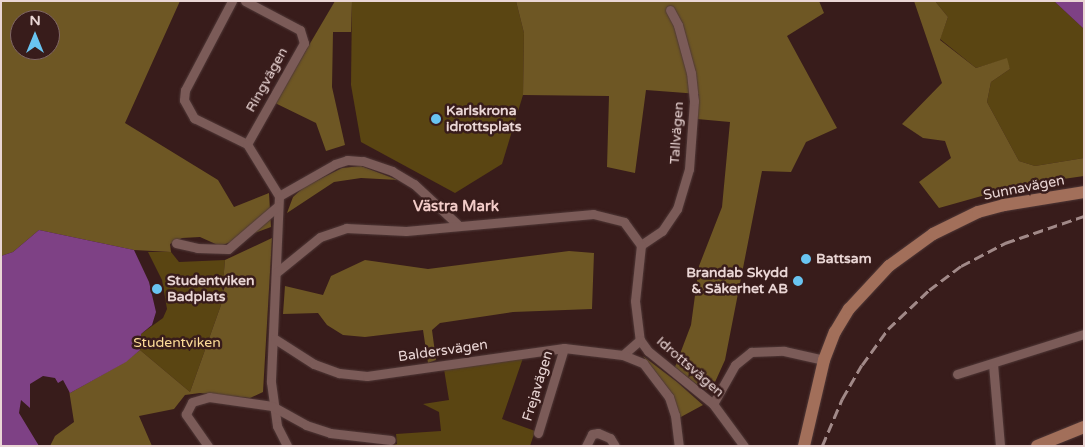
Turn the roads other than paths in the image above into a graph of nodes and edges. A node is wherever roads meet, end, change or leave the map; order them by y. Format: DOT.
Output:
graph roads {
  1 [pos="232,1"];
  2 [pos="246,1"];
  3 [pos="670,10"];
  4 [pos="247,144"];
  5 [pos="1084,192"];
  6 [pos="278,201"];
  7 [pos="457,224"];
  8 [pos="176,243"];
  9 [pos="641,245"];
  10 [pos="277,272"];
  11 [pos="1084,334"];
  12 [pos="275,339"];
  13 [pos="640,340"];
  14 [pos="564,348"];
  15 [pos="623,355"];
  16 [pos="824,360"];
  17 [pos="993,364"];
  18 [pos="957,374"];
  19 [pos="713,404"];
  20 [pos="272,406"];
  21 [pos="1084,427"];
  22 [pos="538,432"];
  23 [pos="1084,432"];
  24 [pos="391,440"];
  25 [pos="378,443"];
  26 [pos="208,446"];
  27 [pos="287,446"];
  28 [pos="586,446"];
  29 [pos="615,446"];
  30 [pos="679,446"];
  31 [pos="744,446"];
  32 [pos="804,446"];
  33 [pos="1000,446"];
  34 [pos="1037,446"];
  35 [pos="1056,446"];
  1 -- 4 [label="street"];
  2 -- 4 [label="street, Ringvägen"];
  3 -- 9 [label="street, Tallvägen"];
  4 -- 6 [label="street"];
  5 -- 16 [label="main road, Sunnavägen"];
  6 -- 7 [label="street"];
  6 -- 8 [label="street"];
  6 -- 10 [label="street"];
  7 -- 9 [label="street"];
  7 -- 10 [label="street"];
  9 -- 13 [label="street, Idrottsvägen"];
  10 -- 12 [label="street"];
  11 -- 17 [label="street"];
  12 -- 14 [label="street, Baldersvägen"];
  12 -- 20 [label="street"];
  13 -- 15 [label="street"];
  13 -- 19 [label="street, Idrottsvägen"];
  14 -- 15 [label="street, Baldersvägen"];
  14 -- 22 [label="street, Frejavägen"];
  15 -- 30 [label="street"];
  16 -- 19 [label="street"];
  16 -- 32 [label="main road, Sunnavägen"];
  17 -- 18 [label="street"];
  17 -- 33 [label="street"];
  19 -- 31 [label="street, Idrottsvägen"];
  20 -- 25 [label="street"];
  20 -- 26 [label="street"];
  20 -- 27 [label="street"];
  21 -- 34 [label="main road"];
  23 -- 35 [label="main road"];
  24 -- 25 [label="street"];
  28 -- 29 [label="street"];
}
